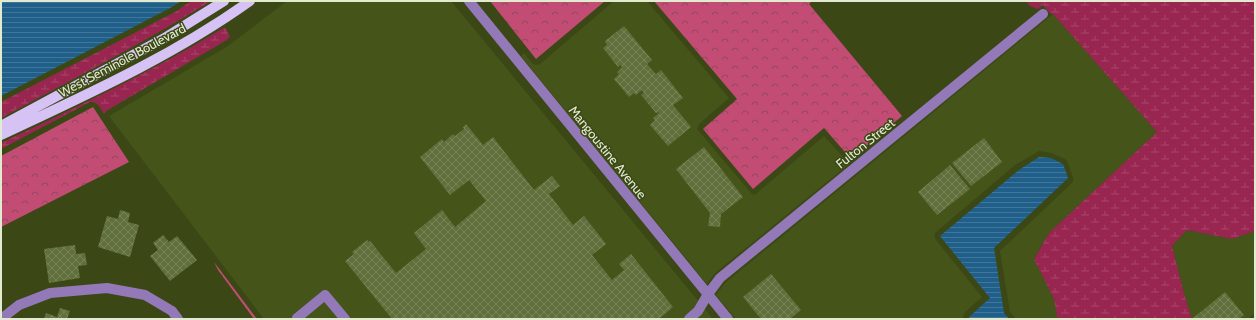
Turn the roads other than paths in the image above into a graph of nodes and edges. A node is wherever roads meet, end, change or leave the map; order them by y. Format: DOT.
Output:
graph roads {
  1 [pos="224,1"];
  2 [pos="250,1"];
  3 [pos="469,1"];
  4 [pos="1043,14"];
  5 [pos="1,126"];
  6 [pos="1,135"];
  7 [pos="708,294"];
  8 [pos="1,318"];
  9 [pos="178,319"];
  10 [pos="298,319"];
  11 [pos="345,319"];
  12 [pos="689,319"];
  13 [pos="728,319"];
  1 -- 5 [label="main road, West Seminole Boulevard"];
  2 -- 6 [label="main road, West Seminole Boulevard"];
  3 -- 7 [label="street, Mangoustine Avenue"];
  4 -- 7 [label="street, Fulton Street"];
  7 -- 12 [label="street, Fulton Street"];
  7 -- 13 [label="street, Mangoustine Avenue"];
  8 -- 9 [label="street"];
  10 -- 11 [label="street"];
}
